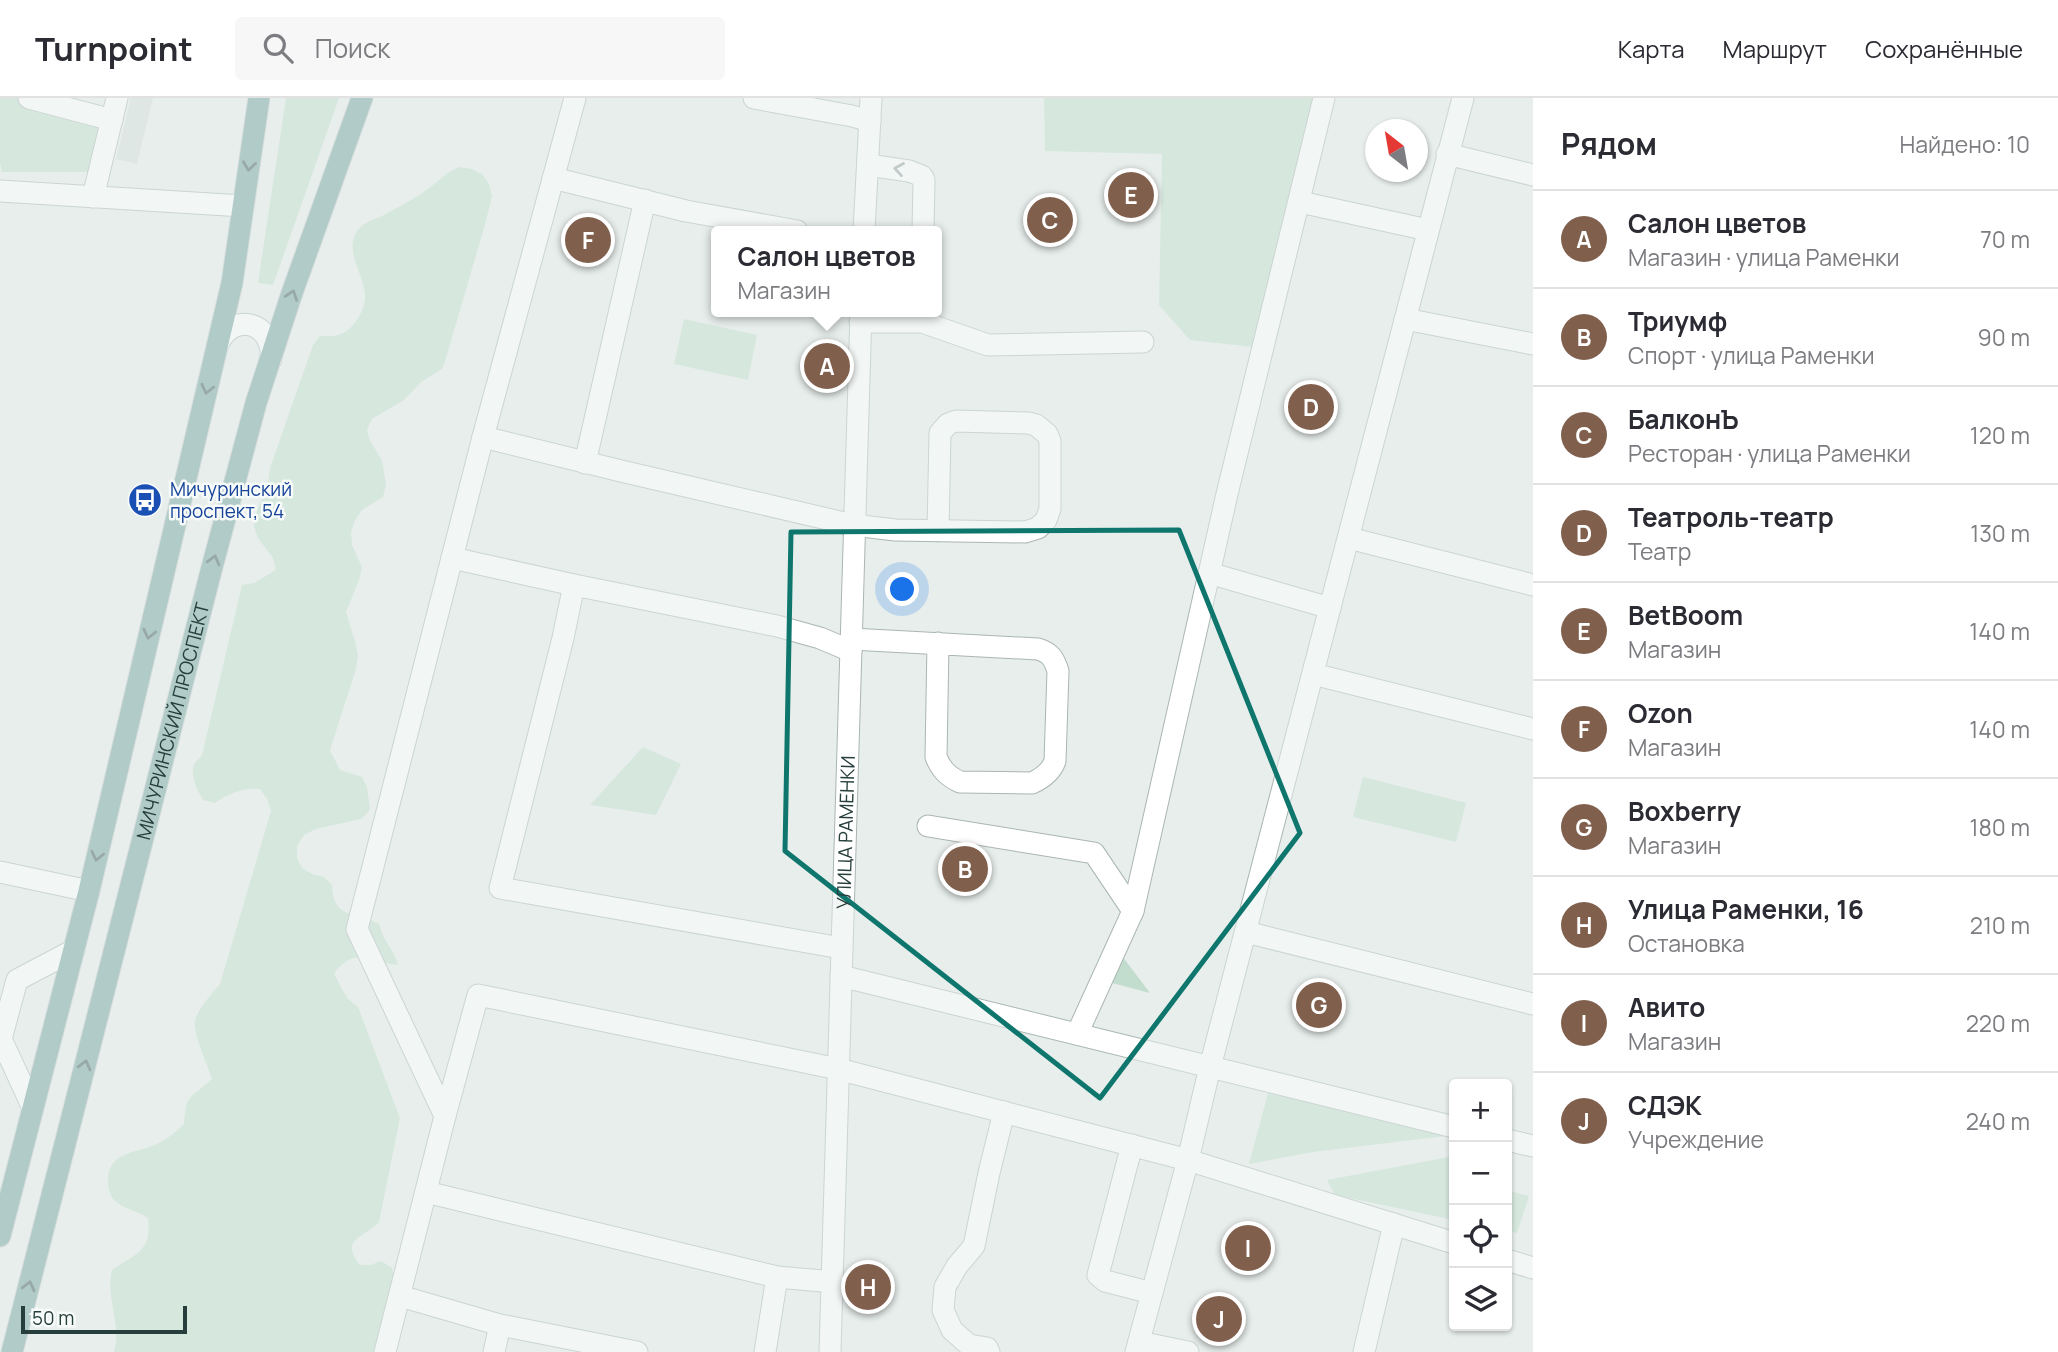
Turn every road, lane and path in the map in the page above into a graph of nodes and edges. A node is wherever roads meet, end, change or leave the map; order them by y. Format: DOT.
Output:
graph roads {
  1 [pos="29,98"];
  2 [pos="117,98"];
  3 [pos="259,98"];
  4 [pos="362,98"];
  5 [pos="575,98"];
  6 [pos="754,98"];
  7 [pos="871,98"];
  8 [pos="1324,98"];
  9 [pos="1462,98"];
  10 [pos="111,120"];
  11 [pos="870,121"];
  12 [pos="1447,154"];
  13 [pos="868,164"];
  14 [pos="1533,175"];
  15 [pos="553,178"];
  16 [pos="0,191"];
  17 [pos="93,197"];
  18 [pos="645,200"];
  19 [pos="1300,202"];
  20 [pos="243,206"];
  21 [pos="769,226"];
  22 [pos="864,226"];
  23 [pos="923,226"];
  24 [pos="1428,230"];
  25 [pos="861,317"];
  26 [pos="922,317"];
  27 [pos="1405,319"];
  28 [pos="1143,342"];
  29 [pos="218,344"];
  30 [pos="1533,344"];
  31 [pos="271,359"];
  32 [pos="483,437"];
  33 [pos="585,463"];
  34 [pos="853,525"];
  35 [pos="938,531"];
  36 [pos="1349,538"];
  37 [pos="452,558"];
  38 [pos="1209,573"];
  39 [pos="574,585"];
  40 [pos="1533,585"];
  41 [pos="1330,608"];
  42 [pos="939,643"];
  43 [pos="851,645"];
  44 [pos="1313,674"];
  45 [pos="1533,729"];
  46 [pos="928,826"];
  47 [pos="0,872"];
  48 [pos="89,891"];
  49 [pos="1133,911"];
  50 [pos="1246,932"];
  51 [pos="841,948"];
  52 [pos="74,950"];
  53 [pos="841,976"];
  54 [pos="1533,1004"];
  55 [pos="1077,1034"];
  56 [pos="1210,1067"];
  57 [pos="838,1069"];
  58 [pos="33,1108"];
  59 [pos="1004,1112"];
  60 [pos="445,1116"];
  61 [pos="1449,1126"];
  62 [pos="1512,1141"];
  63 [pos="1132,1146"];
  64 [pos="1533,1146"];
  65 [pos="1188,1160"];
  66 [pos="8,1183"];
  67 [pos="426,1192"];
  68 [pos="1394,1224"];
  69 [pos="0,1236"];
  70 [pos="1449,1241"];
  71 [pos="1512,1262"];
  72 [pos="1533,1268"];
  73 [pos="778,1277"];
  74 [pos="834,1282"];
  75 [pos="1152,1293"];
  76 [pos="400,1296"];
  77 [pos="500,1325"];
  78 [pos="1137,1347"];
  79 [pos="12,1352"];
  80 [pos="385,1352"];
  81 [pos="494,1352"];
  82 [pos="637,1352"];
  83 [pos="765,1352"];
  84 [pos="830,1352"];
  85 [pos="989,1352"];
  86 [pos="1188,1352"];
  87 [pos="1364,1352"];
  1 -- 10 [label="street"];
  2 -- 10 [label="street"];
  3 -- 20 [label="main road, one-way"];
  31 -- 4 [label="main road, МИЧУРИНСКИЙ ПРОСПЕКТ, one-way"];
  5 -- 15 [label="street"];
  6 -- 11 [label="street"];
  7 -- 11 [label="street"];
  8 -- 19 [label="street"];
  9 -- 12 [label="street"];
  10 -- 17 [label="street"];
  11 -- 13 [label="street"];
  12 -- 14 [label="street"];
  12 -- 24 [label="street"];
  13 -- 22 [label="street"];
  23 -- 13 [label="street, one-way"];
  15 -- 18 [label="street"];
  15 -- 32 [label="street"];
  16 -- 17 [label="street"];
  17 -- 20 [label="street"];
  18 -- 21 [label="street"];
  18 -- 33 [label="street"];
  19 -- 24 [label="street"];
  19 -- 38 [label="street"];
  20 -- 29 [label="main road"];
  24 -- 27 [label="street"];
  25 -- 26 [label="street"];
  25 -- 34 [label="street, УЛИЦА РАМЕНКИ"];
  26 -- 28 [label="street"];
  27 -- 30 [label="street"];
  27 -- 36 [label="street"];
  29 -- 31 [label="street"];
  29 -- 48 [label="main road, one-way"];
  79 -- 31 [label="main road, МИЧУРИНСКИЙ ПРОСПЕКТ, one-way"];
  32 -- 33 [label="street"];
  32 -- 37 [label="street"];
  33 -- 34 [label="street"];
  34 -- 35 [label="street"];
  34 -- 43 [label="street, УЛИЦА РАМЕНКИ"];
  35 -- 35 [label="street"];
  36 -- 40 [label="street"];
  36 -- 41 [label="street"];
  37 -- 39 [label="street"];
  37 -- 60 [label="street"];
  38 -- 41 [label="street"];
  38 -- 49 [label="street"];
  39 -- 43 [label="street"];
  39 -- 51 [label="street"];
  41 -- 44 [label="street"];
  42 -- 42 [label="street"];
  42 -- 43 [label="street"];
  43 -- 51 [label="street, УЛИЦА РАМЕНКИ"];
  44 -- 45 [label="street"];
  44 -- 50 [label="street"];
  46 -- 49 [label="street"];
  47 -- 48 [label="street"];
  48 -- 52 [label="main road"];
  49 -- 55 [label="street"];
  50 -- 54 [label="street"];
  50 -- 56 [label="street"];
  51 -- 53 [label="street, УЛИЦА РАМЕНКИ"];
  52 -- 58 [label="main road"];
  52 -- 58 [label="street"];
  53 -- 55 [label="street"];
  53 -- 57 [label="street, УЛИЦА РАМЕНКИ"];
  55 -- 56 [label="street"];
  56 -- 61 [label="street"];
  56 -- 65 [label="street"];
  57 -- 59 [label="street"];
  57 -- 60 [label="street"];
  57 -- 74 [label="street, УЛИЦА РАМЕНКИ"];
  58 -- 66 [label="main road"];
  59 -- 63 [label="street"];
  59 -- 85 [label="street"];
  60 -- 67 [label="street"];
  62 -- 64 [label="street"];
  63 -- 65 [label="street"];
  63 -- 75 [label="street"];
  65 -- 68 [label="street"];
  65 -- 75 [label="street"];
  66 -- 69 [label="main road"];
  67 -- 73 [label="street"];
  67 -- 76 [label="street"];
  68 -- 70 [label="street"];
  68 -- 87 [label="street"];
  71 -- 72 [label="street"];
  73 -- 74 [label="street"];
  73 -- 83 [label="street"];
  74 -- 84 [label="street, УЛИЦА РАМЕНКИ"];
  75 -- 78 [label="street"];
  76 -- 77 [label="street"];
  76 -- 80 [label="street"];
  77 -- 81 [label="street"];
  77 -- 82 [label="street"];
  78 -- 86 [label="street"];
}
